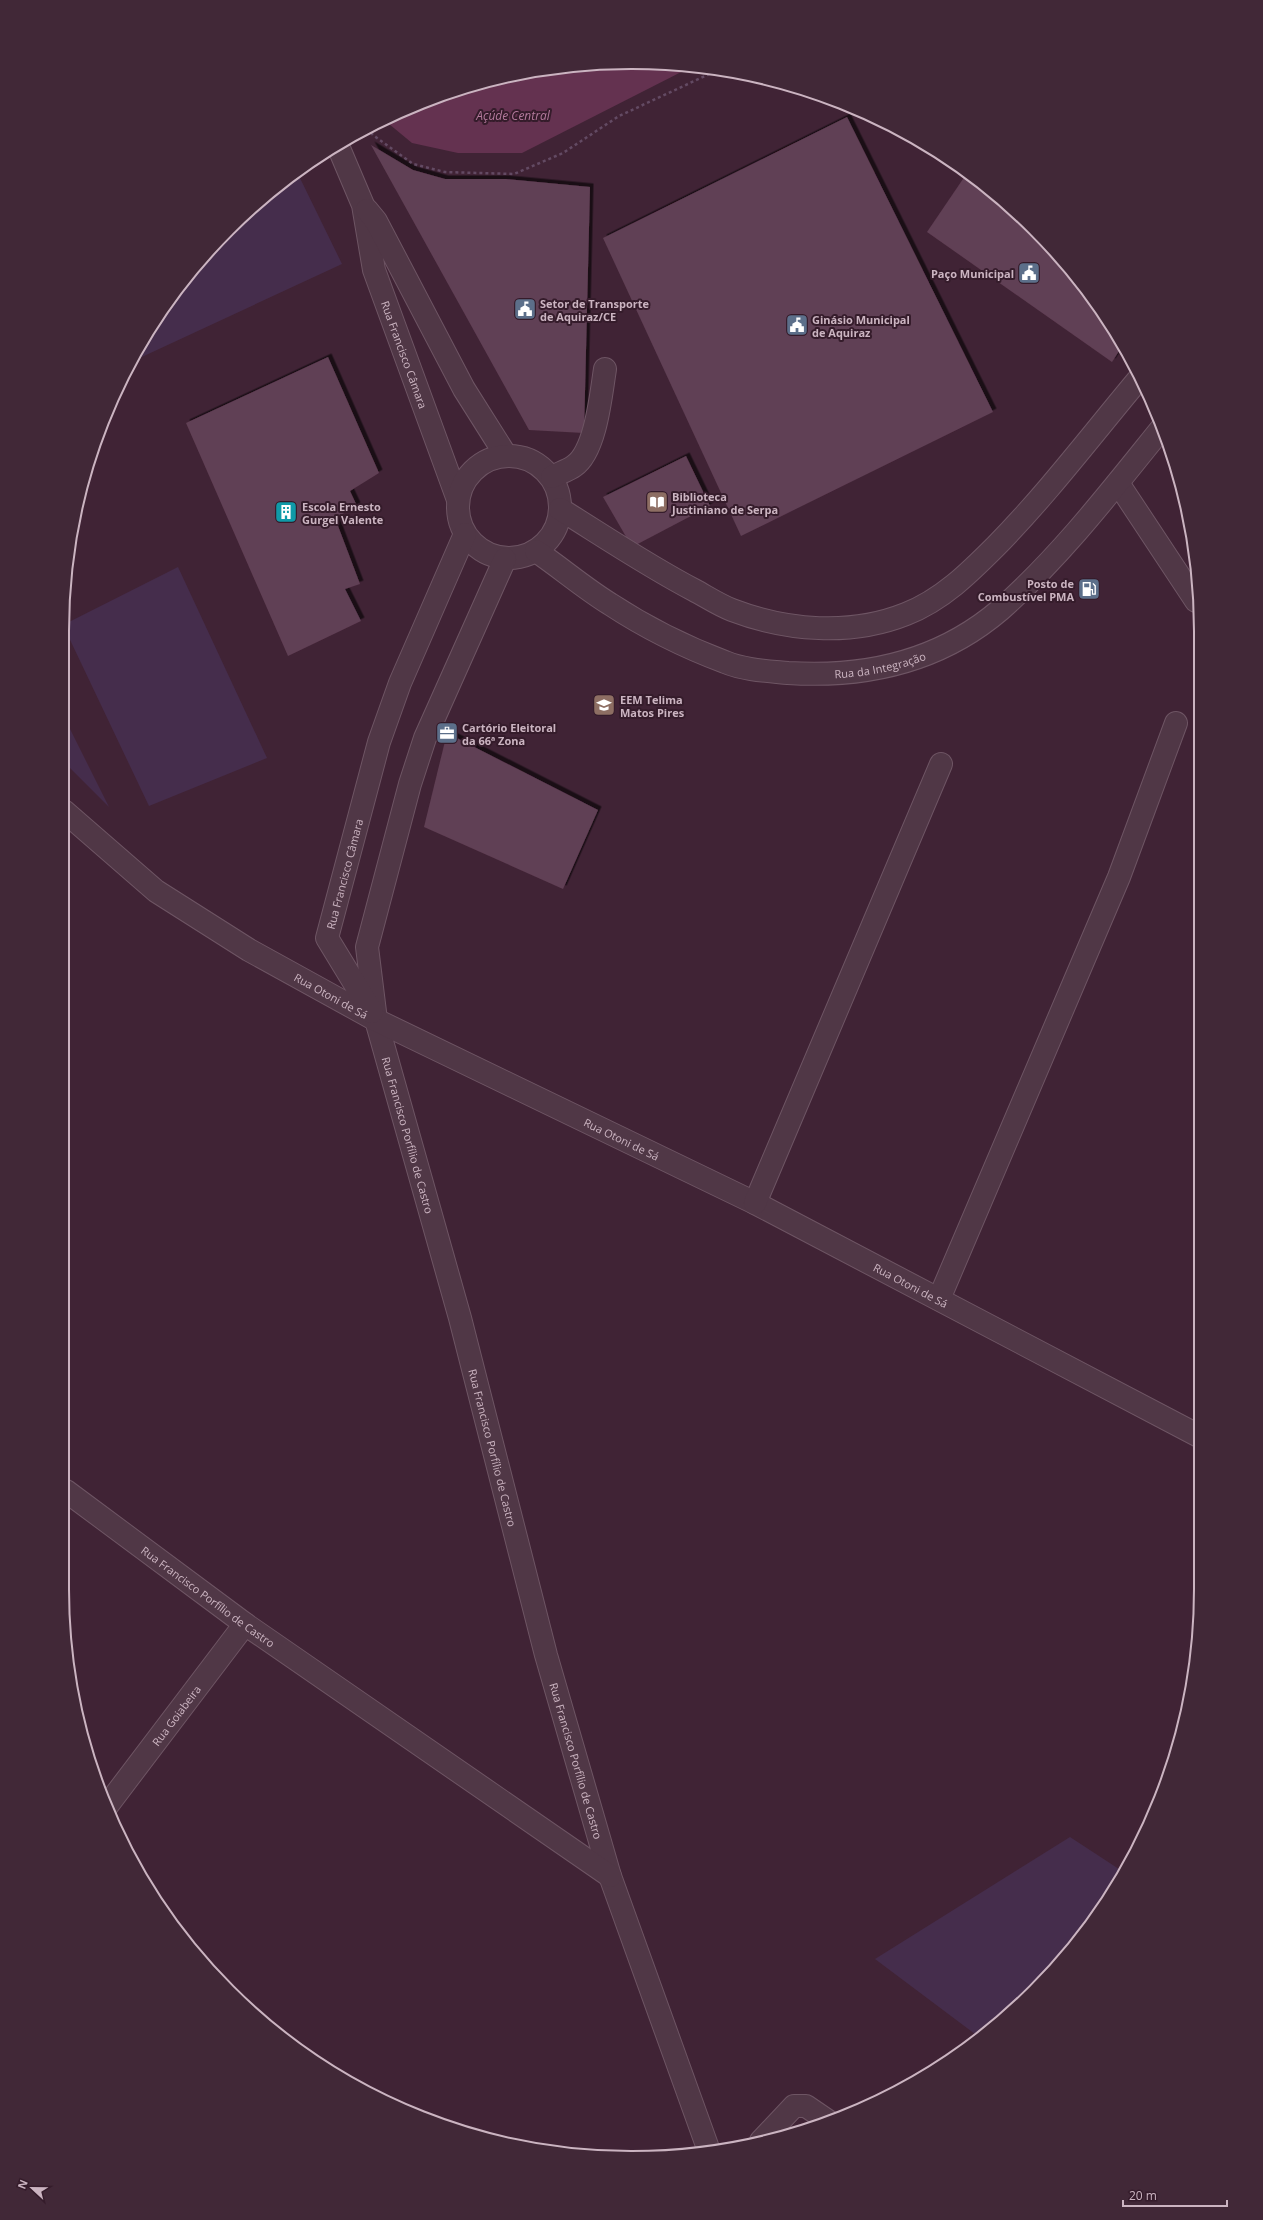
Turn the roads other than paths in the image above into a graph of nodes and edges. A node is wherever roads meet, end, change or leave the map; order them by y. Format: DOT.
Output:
graph roads {
  1 [pos="340,151"];
  2 [pos="363,205"];
  3 [pos="605,369"];
  4 [pos="1136,383"];
  5 [pos="1157,433"];
  6 [pos="505,454"];
  7 [pos="552,477"];
  8 [pos="1118,483"];
  9 [pos="458,500"];
  10 [pos="560,509"];
  11 [pos="465,534"];
  12 [pos="536,551"];
  13 [pos="505,559"];
  14 [pos="1193,597"];
  15 [pos="1176,723"];
  16 [pos="941,764"];
  17 [pos="69,815"];
  18 [pos="376,1020"];
  19 [pos="755,1203"];
  20 [pos="939,1299"];
  21 [pos="1194,1433"];
  22 [pos="69,1493"];
  23 [pos="245,1624"];
  24 [pos="111,1801"];
  25 [pos="610,1876"];
  26 [pos="822,2117"];
  27 [pos="769,2134"];
  28 [pos="707,2146"];
  1 -- 2 [label="street, Rua Francisco Câmara"];
  2 -- 6 [label="street, Rua Francisco Câmara"];
  2 -- 9 [label="street, Rua Francisco Câmara"];
  3 -- 7 [label="street"];
  4 -- 10 [label="street"];
  5 -- 8 [label="street, Rua da Integração"];
  6 -- 7 [label="street"];
  6 -- 9 [label="street"];
  7 -- 10 [label="street"];
  8 -- 12 [label="street, Rua da Integração"];
  8 -- 14 [label="street"];
  9 -- 11 [label="street"];
  10 -- 12 [label="street"];
  11 -- 13 [label="street"];
  11 -- 18 [label="street, Rua Francisco Câmara"];
  12 -- 13 [label="street"];
  13 -- 18 [label="street"];
  15 -- 20 [label="street"];
  16 -- 19 [label="street"];
  17 -- 18 [label="street, Rua Otoni de Sá"];
  18 -- 19 [label="street, Rua Otoni de Sá"];
  18 -- 25 [label="street, Rua Francisco Porfílio de Castro"];
  19 -- 20 [label="street, Rua Otoni de Sá"];
  20 -- 21 [label="street, Rua Otoni de Sá"];
  22 -- 23 [label="street, Rua Francisco Porfílio de Castro"];
  23 -- 24 [label="street, Rua Goiabeira"];
  23 -- 25 [label="street, Rua Francisco Porfílio de Castro"];
  25 -- 28 [label="street, Rua Francisco Porfílio de Castro"];
  26 -- 27 [label="street"];
}
